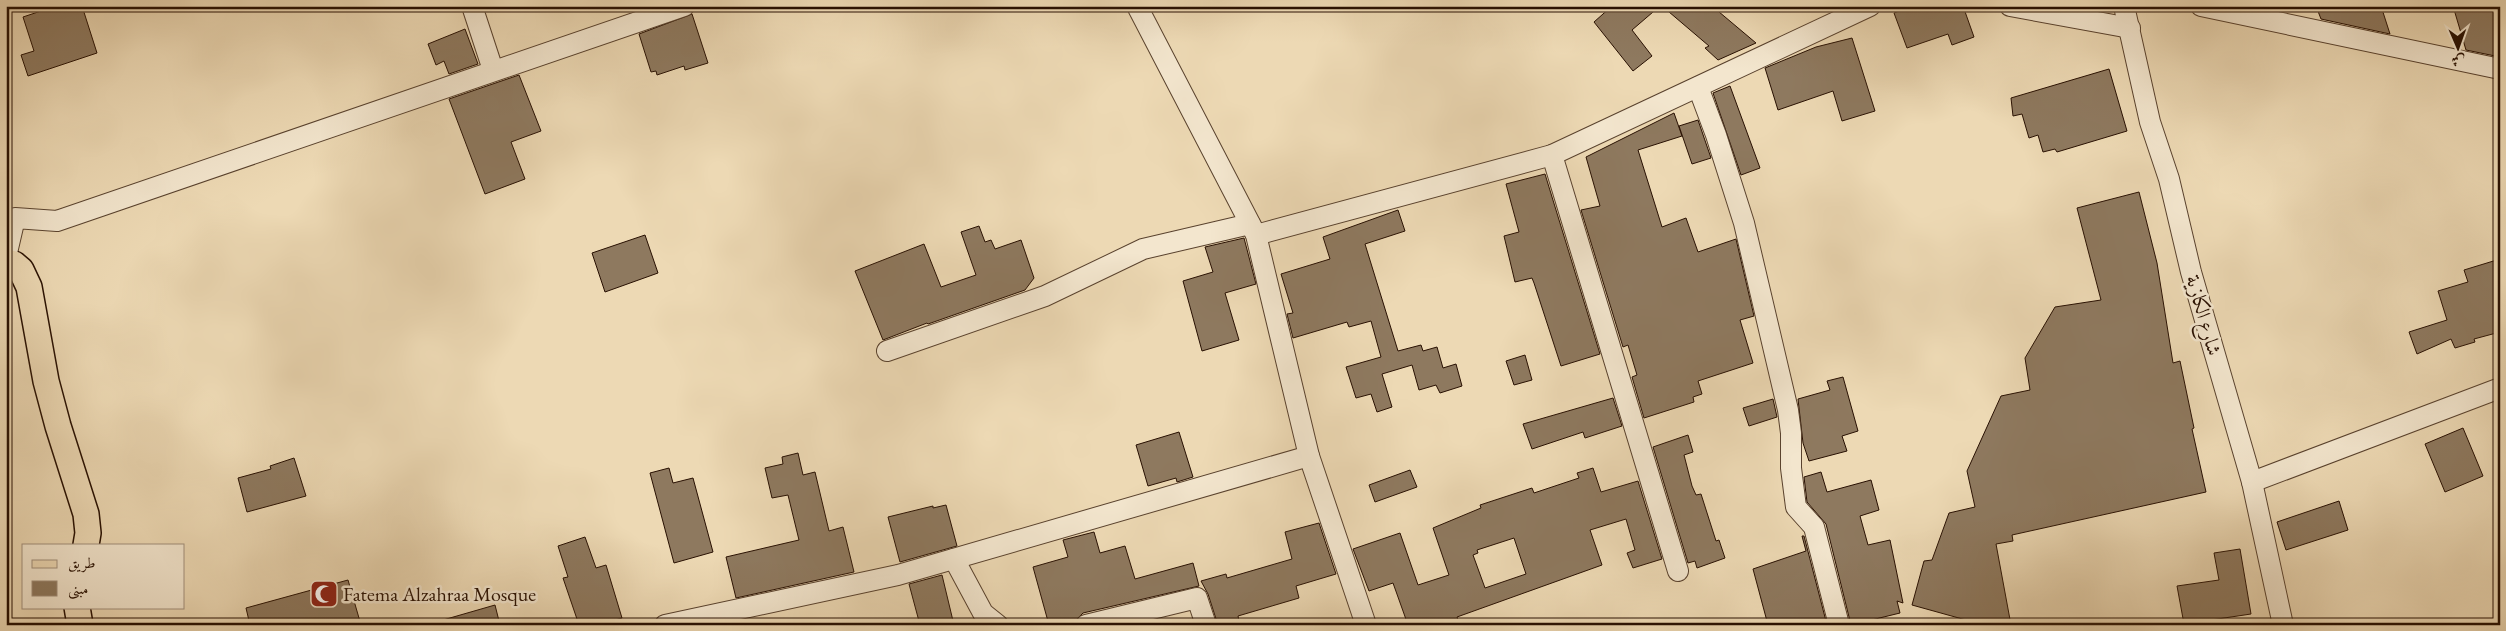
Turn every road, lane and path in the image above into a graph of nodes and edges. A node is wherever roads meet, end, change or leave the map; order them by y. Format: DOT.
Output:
graph roads {
  1 [pos="472,6"];
  2 [pos="684,6"];
  3 [pos="1138,6"];
  4 [pos="1870,6"];
  5 [pos="2010,6"];
  6 [pos="2124,6"];
  7 [pos="2201,6"];
  8 [pos="2130,28"];
  9 [pos="2500,69"];
  10 [pos="493,70"];
  11 [pos="1698,87"];
  12 [pos="1552,155"];
  13 [pos="1253,230"];
  14 [pos="6,257"];
  15 [pos="6,262"];
  16 [pos="886,351"];
  17 [pos="2500,388"];
  18 [pos="1309,456"];
  19 [pos="2252,482"];
  20 [pos="86,544"];
  21 [pos="954,559"];
  22 [pos="1678,571"];
  23 [pos="77,608"];
  24 [pos="80,625"];
  25 [pos="665,625"];
  26 [pos="998,625"];
  27 [pos="1086,625"];
  28 [pos="1206,625"];
  29 [pos="1366,625"];
  30 [pos="1839,625"];
  31 [pos="2283,625"];
  1 -- 10 [label="street"];
  2 -- 10 [label="street"];
  3 -- 13 [label="street"];
  4 -- 11 [label="street"];
  5 -- 8 [label="street"];
  6 -- 8 [label="street, شارع الكازية"];
  7 -- 9 [label="street"];
  8 -- 19 [label="street, شارع الكازية"];
  10 -- 14 [label="street"];
  11 -- 12 [label="street"];
  11 -- 30 [label="street"];
  12 -- 13 [label="street"];
  12 -- 22 [label="street"];
  13 -- 16 [label="street"];
  13 -- 18 [label="street"];
  15 -- 20 [label="main road"];
  17 -- 19 [label="street"];
  18 -- 21 [label="street"];
  18 -- 29 [label="street"];
  19 -- 31 [label="street, شارع الكازية"];
  21 -- 25 [label="street"];
  21 -- 26 [label="street"];
  23 -- 24 [label="main road"];
  27 -- 28 [label="street"];
}
